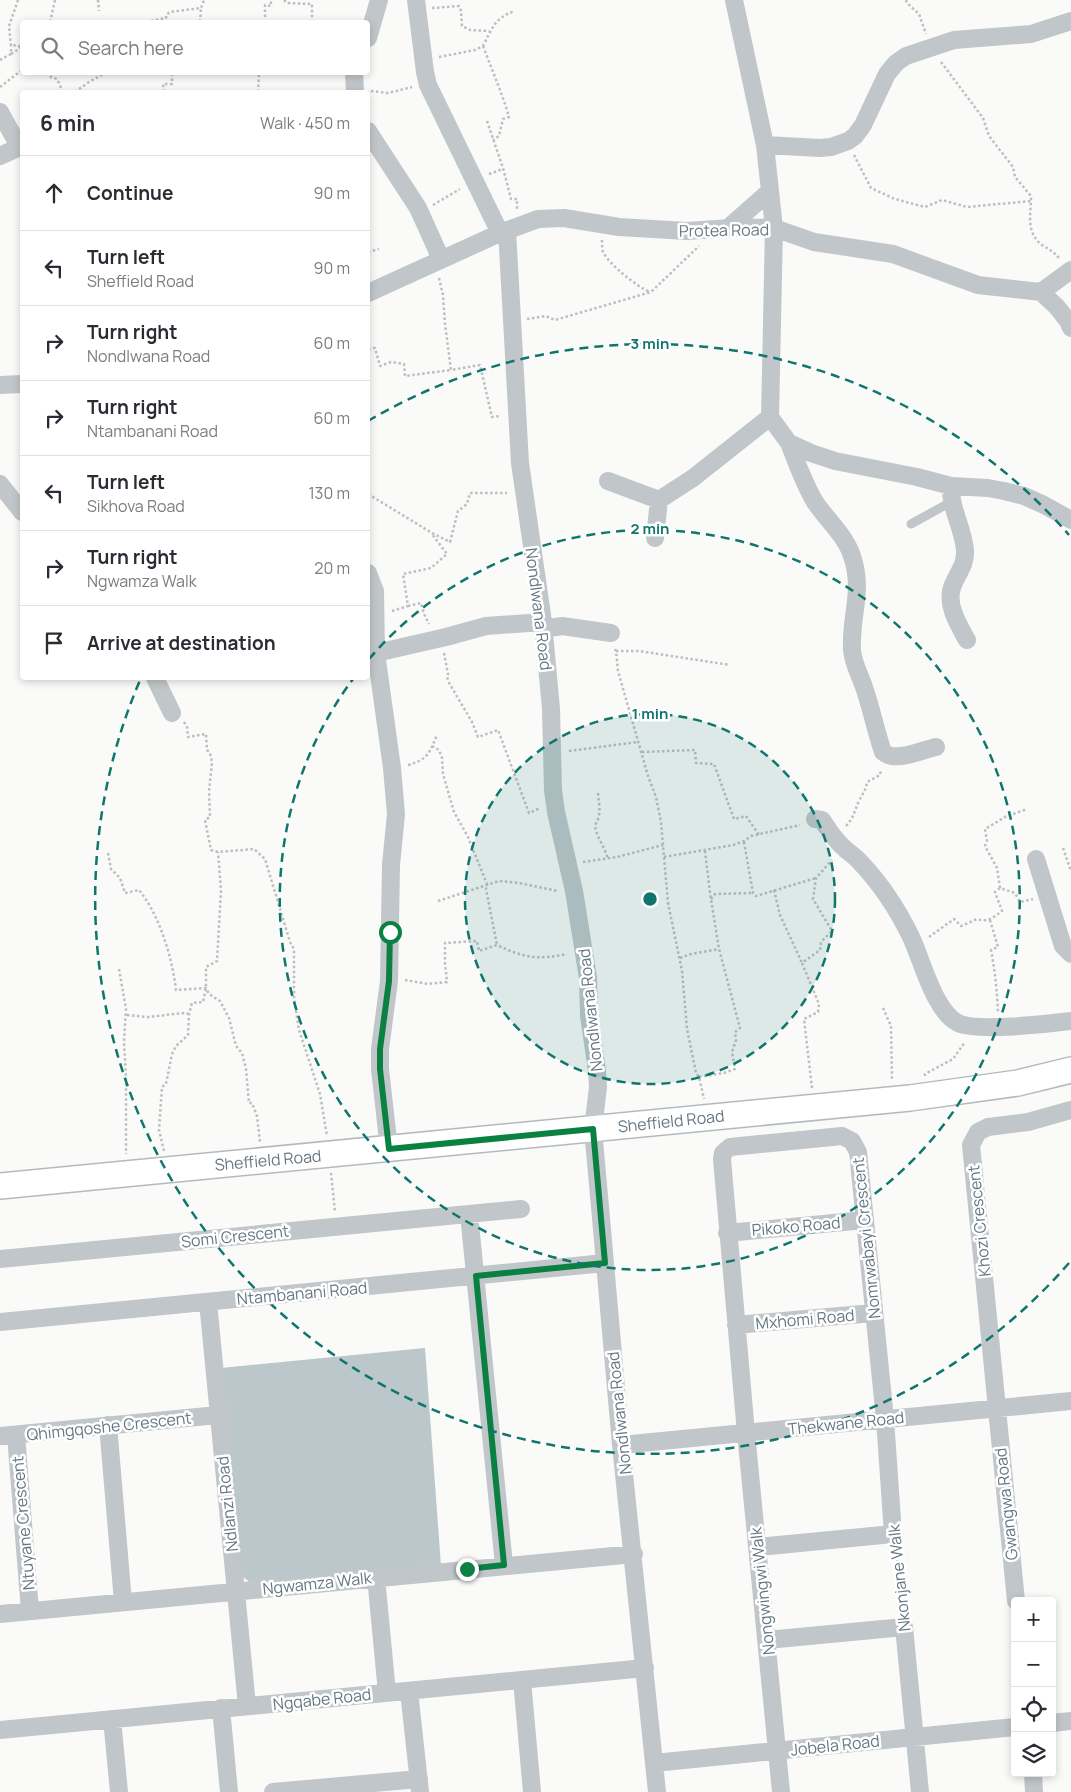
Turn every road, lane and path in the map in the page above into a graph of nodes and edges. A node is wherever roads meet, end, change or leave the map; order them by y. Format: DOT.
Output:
graph roads {
  1 [pos="18,0"];
  2 [pos="55,0"];
  3 [pos="98,0"];
  4 [pos="204,0"];
  5 [pos="271,0"];
  6 [pos="284,0"];
  7 [pos="379,0"];
  8 [pos="734,0"];
  9 [pos="906,0"];
  10 [pos="417,6"];
  11 [pos="201,8"];
  12 [pos="99,11"];
  13 [pos="515,11"];
  14 [pos="265,17"];
  15 [pos="50,20"];
  16 [pos="156,20"];
  17 [pos="200,20"];
  18 [pos="312,20"];
  19 [pos="1071,21"];
  20 [pos="370,31"];
  21 [pos="489,31"];
  22 [pos="11,46"];
  23 [pos="483,46"];
  24 [pos="936,46"];
  25 [pos="20,47"];
  26 [pos="20,49"];
  27 [pos="11,54"];
  28 [pos="0,60"];
  29 [pos="424,62"];
  30 [pos="20,72"];
  31 [pos="50,75"];
  32 [pos="102,75"];
  33 [pos="172,75"];
  34 [pos="259,75"];
  35 [pos="427,80"];
  36 [pos="354,85"];
  37 [pos="0,87"];
  38 [pos="62,90"];
  39 [pos="78,90"];
  40 [pos="164,90"];
  41 [pos="258,90"];
  42 [pos="0,112"];
  43 [pos="488,121"];
  44 [pos="370,134"];
  45 [pos="856,136"];
  46 [pos="493,140"];
  47 [pos="20,145"];
  48 [pos="765,145"];
  49 [pos="20,147"];
  50 [pos="0,156"];
  51 [pos="770,192"];
  52 [pos="1031,201"];
  53 [pos="603,224"];
  54 [pos="728,228"];
  55 [pos="774,228"];
  56 [pos="508,230"];
  57 [pos="710,230"];
  58 [pos="379,249"];
  59 [pos="370,251"];
  60 [pos="438,261"];
  61 [pos="1067,273"];
  62 [pos="370,292"];
  63 [pos="651,292"];
  64 [pos="1041,292"];
  65 [pos="1070,320"];
  66 [pos="513,328"];
  67 [pos="370,349"];
  68 [pos="451,370"];
  69 [pos="20,384"];
  70 [pos="0,385"];
  71 [pos="516,413"];
  72 [pos="770,417"];
  73 [pos="789,443"];
  74 [pos="608,481"];
  75 [pos="0,484"];
  76 [pos="523,490"];
  77 [pos="951,494"];
  78 [pos="370,495"];
  79 [pos="659,500"];
  80 [pos="20,509"];
  81 [pos="1071,520"];
  82 [pos="911,524"];
  83 [pos="432,533"];
  84 [pos="655,538"];
  85 [pos="370,578"];
  86 [pos="408,606"];
  87 [pos="375,613"];
  88 [pos="543,625"];
  89 [pos="611,633"];
  90 [pos="436,639"];
  91 [pos="967,640"];
  92 [pos="616,651"];
  93 [pos="376,653"];
  94 [pos="730,665"];
  95 [pos="156,680"];
  96 [pos="172,713"];
  97 [pos="437,735"];
  98 [pos="638,742"];
  99 [pos="432,746"];
  100 [pos="936,746"];
  101 [pos="552,751"];
  102 [pos="642,752"];
  103 [pos="886,755"];
  104 [pos="392,768"];
  105 [pos="598,794"];
  106 [pos="554,800"];
  107 [pos="1027,809"];
  108 [pos="816,819"];
  109 [pos="759,834"];
  110 [pos="744,842"];
  111 [pos="839,843"];
  112 [pos="663,844"];
  113 [pos="1063,848"];
  114 [pos="705,851"];
  115 [pos="218,852"];
  116 [pos="108,853"];
  117 [pos="664,857"];
  118 [pos="608,859"];
  119 [pos="1036,859"];
  120 [pos="567,866"];
  121 [pos="1071,871"];
  122 [pos="816,878"];
  123 [pos="488,884"];
  124 [pos="1000,888"];
  125 [pos="774,890"];
  126 [pos="574,891"];
  127 [pos="753,892"];
  128 [pos="711,899"];
  129 [pos="438,901"];
  130 [pos="1053,911"];
  131 [pos="990,920"];
  132 [pos="497,945"];
  133 [pos="916,947"];
  134 [pos="719,949"];
  135 [pos="583,950"];
  136 [pos="1071,954"];
  137 [pos="679,958"];
  138 [pos="802,963"];
  139 [pos="119,969"];
  140 [pos="389,981"];
  141 [pos="206,988"];
  142 [pos="883,1008"];
  143 [pos="189,1014"];
  144 [pos="126,1015"];
  145 [pos="1071,1021"];
  146 [pos="969,1026"];
  147 [pos="998,1026"];
  148 [pos="1071,1070"];
  149 [pos="700,1077"];
  150 [pos="925,1081"];
  151 [pos="892,1084"];
  152 [pos="813,1092"];
  153 [pos="704,1103"];
  154 [pos="1071,1110"];
  155 [pos="593,1129"];
  156 [pos="260,1145"];
  157 [pos="389,1149"];
  158 [pos="164,1154"];
  159 [pos="330,1162"];
  160 [pos="126,1174"];
  161 [pos="0,1186"];
  162 [pos="521,1209"];
  163 [pos="469,1214"];
  164 [pos="865,1220"];
  165 [pos="337,1226"];
  166 [pos="728,1232"];
  167 [pos="0,1259"];
  168 [pos="605,1263"];
  169 [pos="476,1276"];
  170 [pos="208,1302"];
  171 [pos="874,1313"];
  172 [pos="0,1322"];
  173 [pos="736,1325"];
  174 [pos="1071,1401"];
  175 [pos="997,1408"];
  176 [pos="218,1415"];
  177 [pos="884,1419"];
  178 [pos="108,1425"];
  179 [pos="746,1433"];
  180 [pos="8,1436"];
  181 [pos="621,1445"];
  182 [pos="893,1534"];
  183 [pos="758,1547"];
  184 [pos="634,1554"];
  185 [pos="504,1565"];
  186 [pos="376,1577"];
  187 [pos="236,1591"];
  188 [pos="1016,1597"];
  189 [pos="123,1602"];
  190 [pos="30,1611"];
  191 [pos="0,1614"];
  192 [pos="904,1628"];
  193 [pos="767,1640"];
  194 [pos="645,1668"];
  195 [pos="522,1680"];
  196 [pos="410,1691"];
  197 [pos="387,1693"];
  198 [pos="247,1706"];
  199 [pos="221,1708"];
  200 [pos="112,1719"];
  201 [pos="1071,1722"];
  202 [pos="1056,1723"];
  203 [pos="1011,1727"];
  204 [pos="0,1730"];
  205 [pos="915,1737"];
  206 [pos="778,1750"];
  207 [pos="654,1763"];
  208 [pos="1032,1777"];
  209 [pos="419,1786"];
  210 [pos="119,1792"];
  211 [pos="229,1792"];
  212 [pos="273,1792"];
  213 [pos="532,1792"];
  214 [pos="657,1792"];
  215 [pos="781,1792"];
  216 [pos="920,1792"];
  217 [pos="1034,1792"];
  1 -- 22 [label="path"];
  2 -- 15 [label="path"];
  3 -- 12 [label="path"];
  4 -- 11 [label="path"];
  5 -- 14 [label="path"];
  6 -- 18 [label="path"];
  7 -- 20 [label="street"];
  8 -- 48 [label="street"];
  9 -- 24 [label="path"];
  10 -- 21 [label="path"];
  10 -- 29 [label="street"];
  11 -- 16 [label="path"];
  11 -- 17 [label="path"];
  13 -- 21 [label="path"];
  19 -- 24 [label="street"];
  21 -- 23 [label="path"];
  22 -- 25 [label="path"];
  22 -- 27 [label="path"];
  23 -- 29 [label="path"];
  23 -- 46 [label="path"];
  24 -- 45 [label="street"];
  24 -- 52 [label="path"];
  26 -- 27 [label="path"];
  27 -- 28 [label="path"];
  29 -- 35 [label="street"];
  30 -- 37 [label="path"];
  31 -- 38 [label="path"];
  32 -- 39 [label="path"];
  33 -- 40 [label="path"];
  34 -- 41 [label="path"];
  35 -- 36 [label="path"];
  35 -- 56 [label="street"];
  42 -- 47 [label="street"];
  43 -- 46 [label="path"];
  44 -- 60 [label="street"];
  45 -- 48 [label="street"];
  45 -- 52 [label="path"];
  46 -- 56 [label="path"];
  48 -- 51 [label="street"];
  49 -- 50 [label="street"];
  51 -- 54 [label="street"];
  51 -- 55 [label="street"];
  52 -- 61 [label="path"];
  53 -- 56 [label="street, Protea Road"];
  53 -- 57 [label="street, Protea Road"];
  53 -- 63 [label="path"];
  54 -- 55 [label="street, Protea Road"];
  54 -- 57 [label="street, Protea Road"];
  55 -- 64 [label="street, Protea Road"];
  55 -- 72 [label="street"];
  56 -- 60 [label="street, Protea Road"];
  56 -- 66 [label="street, Nondlwana Road"];
  57 -- 63 [label="path"];
  58 -- 59 [label="path"];
  60 -- 62 [label="street, Protea Road"];
  60 -- 68 [label="path"];
  61 -- 64 [label="street"];
  63 -- 66 [label="path"];
  64 -- 65 [label="street"];
  66 -- 71 [label="street, Nondlwana Road"];
  67 -- 68 [label="path"];
  68 -- 71 [label="path"];
  69 -- 70 [label="street"];
  71 -- 76 [label="street, Nondlwana Road"];
  72 -- 73 [label="street"];
  72 -- 79 [label="street"];
  73 -- 77 [label="street"];
  73 -- 103 [label="street"];
  74 -- 79 [label="street"];
  75 -- 80 [label="street"];
  76 -- 83 [label="path"];
  76 -- 88 [label="street, Nondlwana Road"];
  77 -- 81 [label="street"];
  77 -- 82 [label="lane"];
  77 -- 91 [label="street"];
  78 -- 83 [label="path"];
  79 -- 84 [label="street"];
  83 -- 86 [label="path"];
  85 -- 87 [label="street"];
  86 -- 87 [label="path"];
  86 -- 90 [label="path"];
  87 -- 93 [label="street"];
  88 -- 89 [label="street"];
  88 -- 90 [label="street"];
  88 -- 101 [label="street, Nondlwana Road"];
  89 -- 92 [label="path"];
  90 -- 93 [label="street"];
  90 -- 106 [label="path"];
  92 -- 94 [label="path"];
  92 -- 98 [label="path"];
  93 -- 104 [label="street"];
  95 -- 96 [label="street"];
  96 -- 115 [label="path"];
  97 -- 99 [label="path"];
  98 -- 101 [label="path"];
  98 -- 102 [label="path"];
  99 -- 104 [label="path"];
  99 -- 123 [label="path"];
  100 -- 103 [label="street"];
  101 -- 106 [label="street, Nondlwana Road"];
  102 -- 109 [label="path"];
  102 -- 112 [label="path"];
  103 -- 111 [label="path"];
  104 -- 140 [label="street"];
  105 -- 118 [label="path"];
  106 -- 120 [label="street, Nondlwana Road"];
  107 -- 124 [label="path"];
  108 -- 109 [label="path"];
  108 -- 111 [label="street"];
  109 -- 110 [label="path"];
  110 -- 114 [label="path"];
  110 -- 127 [label="path"];
  111 -- 122 [label="path"];
  111 -- 133 [label="street"];
  112 -- 117 [label="path"];
  112 -- 118 [label="path"];
  113 -- 121 [label="path"];
  114 -- 117 [label="path"];
  114 -- 128 [label="path"];
  115 -- 141 [label="path"];
  115 -- 159 [label="path"];
  116 -- 141 [label="path"];
  117 -- 137 [label="path"];
  118 -- 120 [label="path"];
  119 -- 130 [label="street"];
  120 -- 126 [label="street, Nondlwana Road"];
  122 -- 125 [label="path"];
  122 -- 138 [label="path"];
  123 -- 126 [label="path"];
  123 -- 129 [label="path"];
  123 -- 132 [label="path"];
  124 -- 130 [label="path"];
  124 -- 131 [label="path"];
  125 -- 127 [label="path"];
  125 -- 138 [label="path"];
  126 -- 135 [label="street, Nondlwana Road"];
  127 -- 128 [label="path"];
  128 -- 134 [label="path"];
  130 -- 136 [label="street"];
  131 -- 133 [label="path"];
  131 -- 147 [label="path"];
  132 -- 135 [label="path"];
  132 -- 140 [label="path"];
  133 -- 146 [label="street"];
  134 -- 137 [label="path"];
  134 -- 149 [label="path"];
  135 -- 155 [label="street, Nondlwana Road"];
  137 -- 149 [label="path"];
  138 -- 152 [label="path"];
  139 -- 144 [label="path"];
  140 -- 157 [label="street"];
  141 -- 143 [label="path"];
  141 -- 156 [label="path"];
  142 -- 151 [label="path"];
  143 -- 144 [label="path"];
  143 -- 158 [label="path"];
  144 -- 160 [label="path"];
  145 -- 147 [label="street"];
  146 -- 147 [label="street"];
  146 -- 150 [label="path"];
  148 -- 155 [label="street, Sheffield Road"];
  149 -- 153 [label="path"];
  154 -- 175 [label="street, Khozi Crescent"];
  155 -- 157 [label="street, Sheffield Road"];
  155 -- 168 [label="street, Nondlwana Road"];
  157 -- 159 [label="street, Sheffield Road"];
  159 -- 160 [label="street, Sheffield Road"];
  159 -- 165 [label="path"];
  160 -- 161 [label="street, Sheffield Road"];
  162 -- 163 [label="street, Somi Crescent"];
  163 -- 165 [label="street, Somi Crescent"];
  163 -- 169 [label="street"];
  164 -- 166 [label="street, Pikoko Road"];
  164 -- 166 [label="street, Nomrwabayi Crescent"];
  164 -- 171 [label="street, Nomrwabayi Crescent"];
  165 -- 167 [label="street, Somi Crescent"];
  166 -- 173 [label="street, Nomrwabayi Crescent"];
  168 -- 169 [label="street, Ntambanani Road"];
  168 -- 181 [label="street, Nondlwana Road"];
  169 -- 170 [label="street, Ntambanani Road"];
  169 -- 185 [label="street"];
  170 -- 172 [label="street, Ntambanani Road"];
  170 -- 176 [label="street, Ndlanzi Road"];
  171 -- 173 [label="street, Mxhomi Road"];
  171 -- 177 [label="street, Nomrwabayi Crescent"];
  173 -- 179 [label="street, Nomrwabayi Crescent"];
  174 -- 175 [label="street, Thekwane Road"];
  175 -- 177 [label="street, Thekwane Road"];
  175 -- 188 [label="street, Gwangwa Road"];
  176 -- 178 [label="street, Qhimgqoshe Crescent"];
  176 -- 187 [label="street, Ndlanzi Road"];
  177 -- 179 [label="street, Thekwane Road"];
  177 -- 182 [label="street, Nkonjane Walk"];
  178 -- 180 [label="street, Qhimgqoshe Crescent"];
  178 -- 189 [label="street"];
  179 -- 181 [label="street, Thekwane Road"];
  179 -- 183 [label="street, Nongwingwi Walk"];
  180 -- 190 [label="street, Ntuyane Crescent"];
  181 -- 184 [label="street, Nondlwana Road"];
  182 -- 183 [label="street"];
  182 -- 192 [label="path, Nkonjane Walk"];
  183 -- 193 [label="street, Nongwingwi Walk"];
  184 -- 185 [label="street, Ngwamza Walk"];
  184 -- 194 [label="street, Nondlwana Road"];
  185 -- 186 [label="street, Ngwamza Walk"];
  186 -- 187 [label="street, Ngwamza Walk"];
  186 -- 197 [label="street"];
  187 -- 189 [label="street, Ngwamza Walk"];
  187 -- 198 [label="street, Ndlanzi Road"];
  189 -- 190 [label="street, Ngwamza Walk"];
  190 -- 191 [label="street, Ngwamza Walk"];
  192 -- 193 [label="street"];
  192 -- 205 [label="street, Nkonjane Walk"];
  193 -- 206 [label="street, Nongwingwi Walk"];
  194 -- 195 [label="street, Ngqabe Road"];
  194 -- 207 [label="street, Nondlwana Road"];
  195 -- 196 [label="street, Ngqabe Road"];
  195 -- 213 [label="street"];
  196 -- 197 [label="street, Ngqabe Road"];
  196 -- 209 [label="street"];
  197 -- 198 [label="street, Ngqabe Road"];
  198 -- 199 [label="street, Ngqabe Road"];
  199 -- 200 [label="street, Ngqabe Road"];
  199 -- 211 [label="street"];
  200 -- 204 [label="street, Ngqabe Road"];
  200 -- 210 [label="street"];
  201 -- 202 [label="street"];
  203 -- 205 [label="street, Jobela Road"];
  205 -- 206 [label="street, Jobela Road"];
  205 -- 216 [label="street, Nkonjane Walk"];
  206 -- 207 [label="street, Jobela Road"];
  206 -- 215 [label="street, Nongwingwi Walk"];
  207 -- 214 [label="street, Nondlwana Road"];
  208 -- 217 [label="street"];
  209 -- 212 [label="street"];
}
